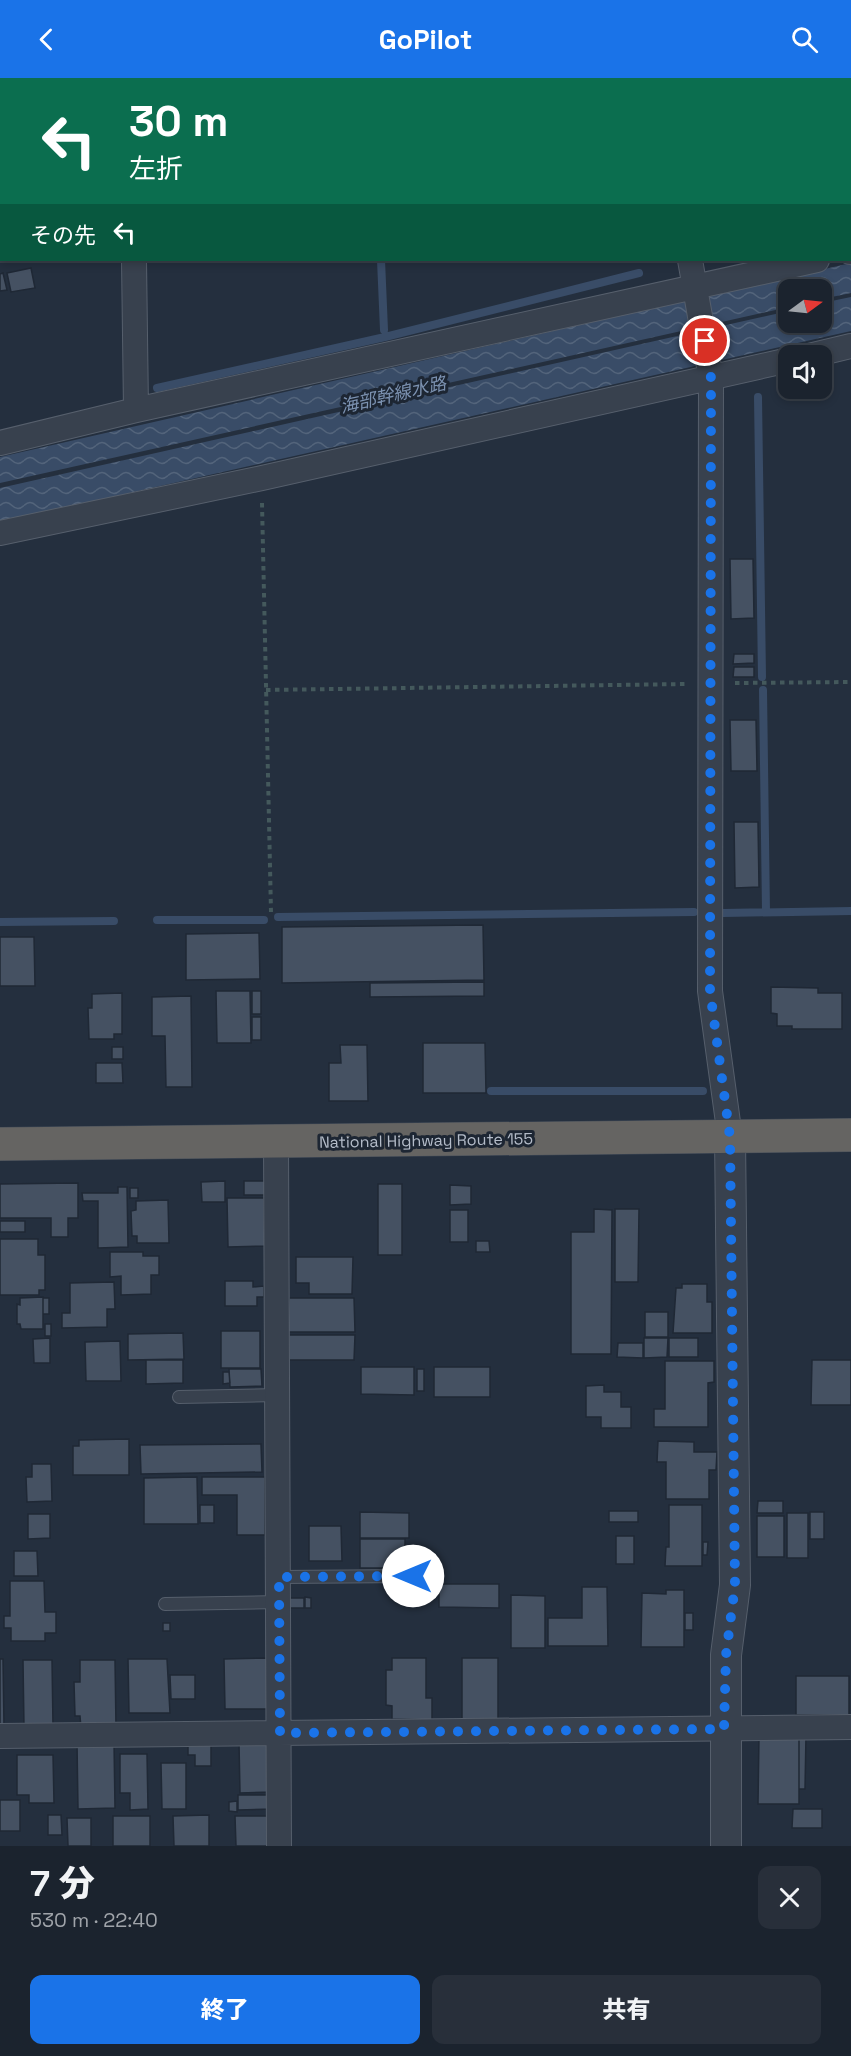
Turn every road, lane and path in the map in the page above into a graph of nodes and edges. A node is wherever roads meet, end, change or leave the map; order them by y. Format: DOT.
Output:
graph roads {
  1 [pos="134,261"];
  2 [pos="690,261"];
  3 [pos="813,261"];
  4 [pos="694,292"];
  5 [pos="851,346"];
  6 [pos="832,351"];
  7 [pos="778,362"];
  8 [pos="710,371"];
  9 [pos="136,410"];
  10 [pos="0,443"];
  11 [pos="262,478"];
  12 [pos="0,533"];
  13 [pos="851,682"];
  14 [pos="711,684"];
  15 [pos="266,690"];
  16 [pos="271,912"];
  17 [pos="851,1135"];
  18 [pos="730,1137"];
  19 [pos="276,1141"];
  20 [pos="0,1144"];
  21 [pos="278,1395"];
  22 [pos="179,1396"];
  23 [pos="413,1576"];
  24 [pos="279,1577"];
  25 [pos="279,1602"];
  26 [pos="165,1604"];
  27 [pos="851,1727"];
  28 [pos="724,1729"];
  29 [pos="280,1733"];
  30 [pos="0,1736"];
  31 [pos="279,1846"];
  32 [pos="726,1846"];
  1 -- 9 [label="street"];
  2 -- 4 [label="street"];
  3 -- 4 [label="street"];
  4 -- 8 [label="street"];
  4 -- 9 [label="street"];
  5 -- 6 [label="street"];
  7 -- 8 [label="street"];
  8 -- 11 [label="street"];
  8 -- 14 [label="street"];
  9 -- 10 [label="street"];
  11 -- 12 [label="street"];
  11 -- 15 [label="path"];
  13 -- 14 [label="path"];
  14 -- 15 [label="path"];
  14 -- 18 [label="street"];
  15 -- 16 [label="path"];
  17 -- 18 [label="highway, National Highway Route 155"];
  18 -- 19 [label="highway, National Highway Route 155"];
  18 -- 28 [label="street"];
  19 -- 20 [label="highway, National Highway Route 155"];
  19 -- 21 [label="street"];
  21 -- 22 [label="lane"];
  21 -- 24 [label="street"];
  23 -- 24 [label="lane"];
  24 -- 25 [label="street"];
  25 -- 26 [label="lane"];
  25 -- 29 [label="street"];
  27 -- 28 [label="street"];
  28 -- 29 [label="street"];
  28 -- 32 [label="street"];
  29 -- 30 [label="street"];
  29 -- 31 [label="street"];
}
